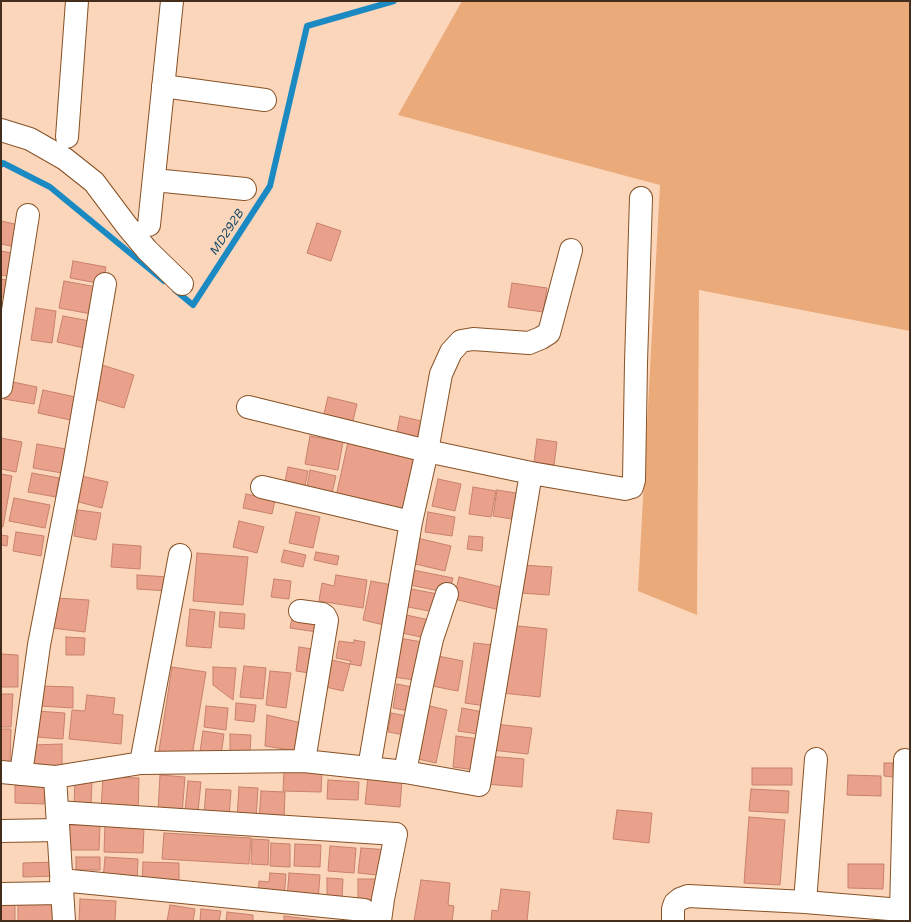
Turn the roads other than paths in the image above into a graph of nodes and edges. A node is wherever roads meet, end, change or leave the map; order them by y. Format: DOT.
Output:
graph roads {
  1 [pos="77,1"];
  2 [pos="172,1"];
  3 [pos="164,86"];
  4 [pos="266,100"];
  5 [pos="1,130"];
  6 [pos="67,137"];
  7 [pos="154,180"];
  8 [pos="245,190"];
  9 [pos="641,198"];
  10 [pos="28,215"];
  11 [pos="149,225"];
  12 [pos="571,250"];
  13 [pos="105,284"];
  14 [pos="182,284"];
  15 [pos="1,386"];
  16 [pos="248,407"];
  17 [pos="426,451"];
  18 [pos="531,473"];
  19 [pos="262,487"];
  20 [pos="411,522"];
  21 [pos="180,555"];
  22 [pos="447,594"];
  23 [pos="300,611"];
  24 [pos="816,759"];
  25 [pos="905,760"];
  26 [pos="304,761"];
  27 [pos="141,763"];
  28 [pos="370,768"];
  29 [pos="405,772"];
  30 [pos="11,773"];
  31 [pos="55,777"];
  32 [pos="57,821"];
  33 [pos="1,831"];
  34 [pos="61,886"];
  35 [pos="1,894"];
  36 [pos="805,902"];
  37 [pos="372,916"];
  38 [pos="900,916"];
  39 [pos="64,921"];
  40 [pos="673,921"];
  1 -- 6 [label="street"];
  2 -- 3 [label="street"];
  3 -- 4 [label="street"];
  3 -- 7 [label="street"];
  5 -- 14 [label="street"];
  7 -- 8 [label="street"];
  7 -- 11 [label="street"];
  9 -- 18 [label="street"];
  10 -- 15 [label="street"];
  12 -- 17 [label="street"];
  13 -- 30 [label="street"];
  16 -- 17 [label="street"];
  17 -- 18 [label="street"];
  17 -- 20 [label="street"];
  18 -- 29 [label="street"];
  19 -- 20 [label="street"];
  20 -- 28 [label="street"];
  21 -- 27 [label="street"];
  22 -- 29 [label="street"];
  23 -- 26 [label="street"];
  24 -- 36 [label="street"];
  25 -- 38 [label="street"];
  26 -- 27 [label="street"];
  26 -- 28 [label="street"];
  27 -- 31 [label="street"];
  28 -- 29 [label="street"];
  30 -- 31 [label="street"];
  31 -- 32 [label="street"];
  32 -- 33 [label="street"];
  32 -- 34 [label="street"];
  32 -- 37 [label="street"];
  34 -- 35 [label="street"];
  34 -- 37 [label="street"];
  34 -- 39 [label="street"];
  36 -- 38 [label="street"];
  36 -- 40 [label="street"];
}
